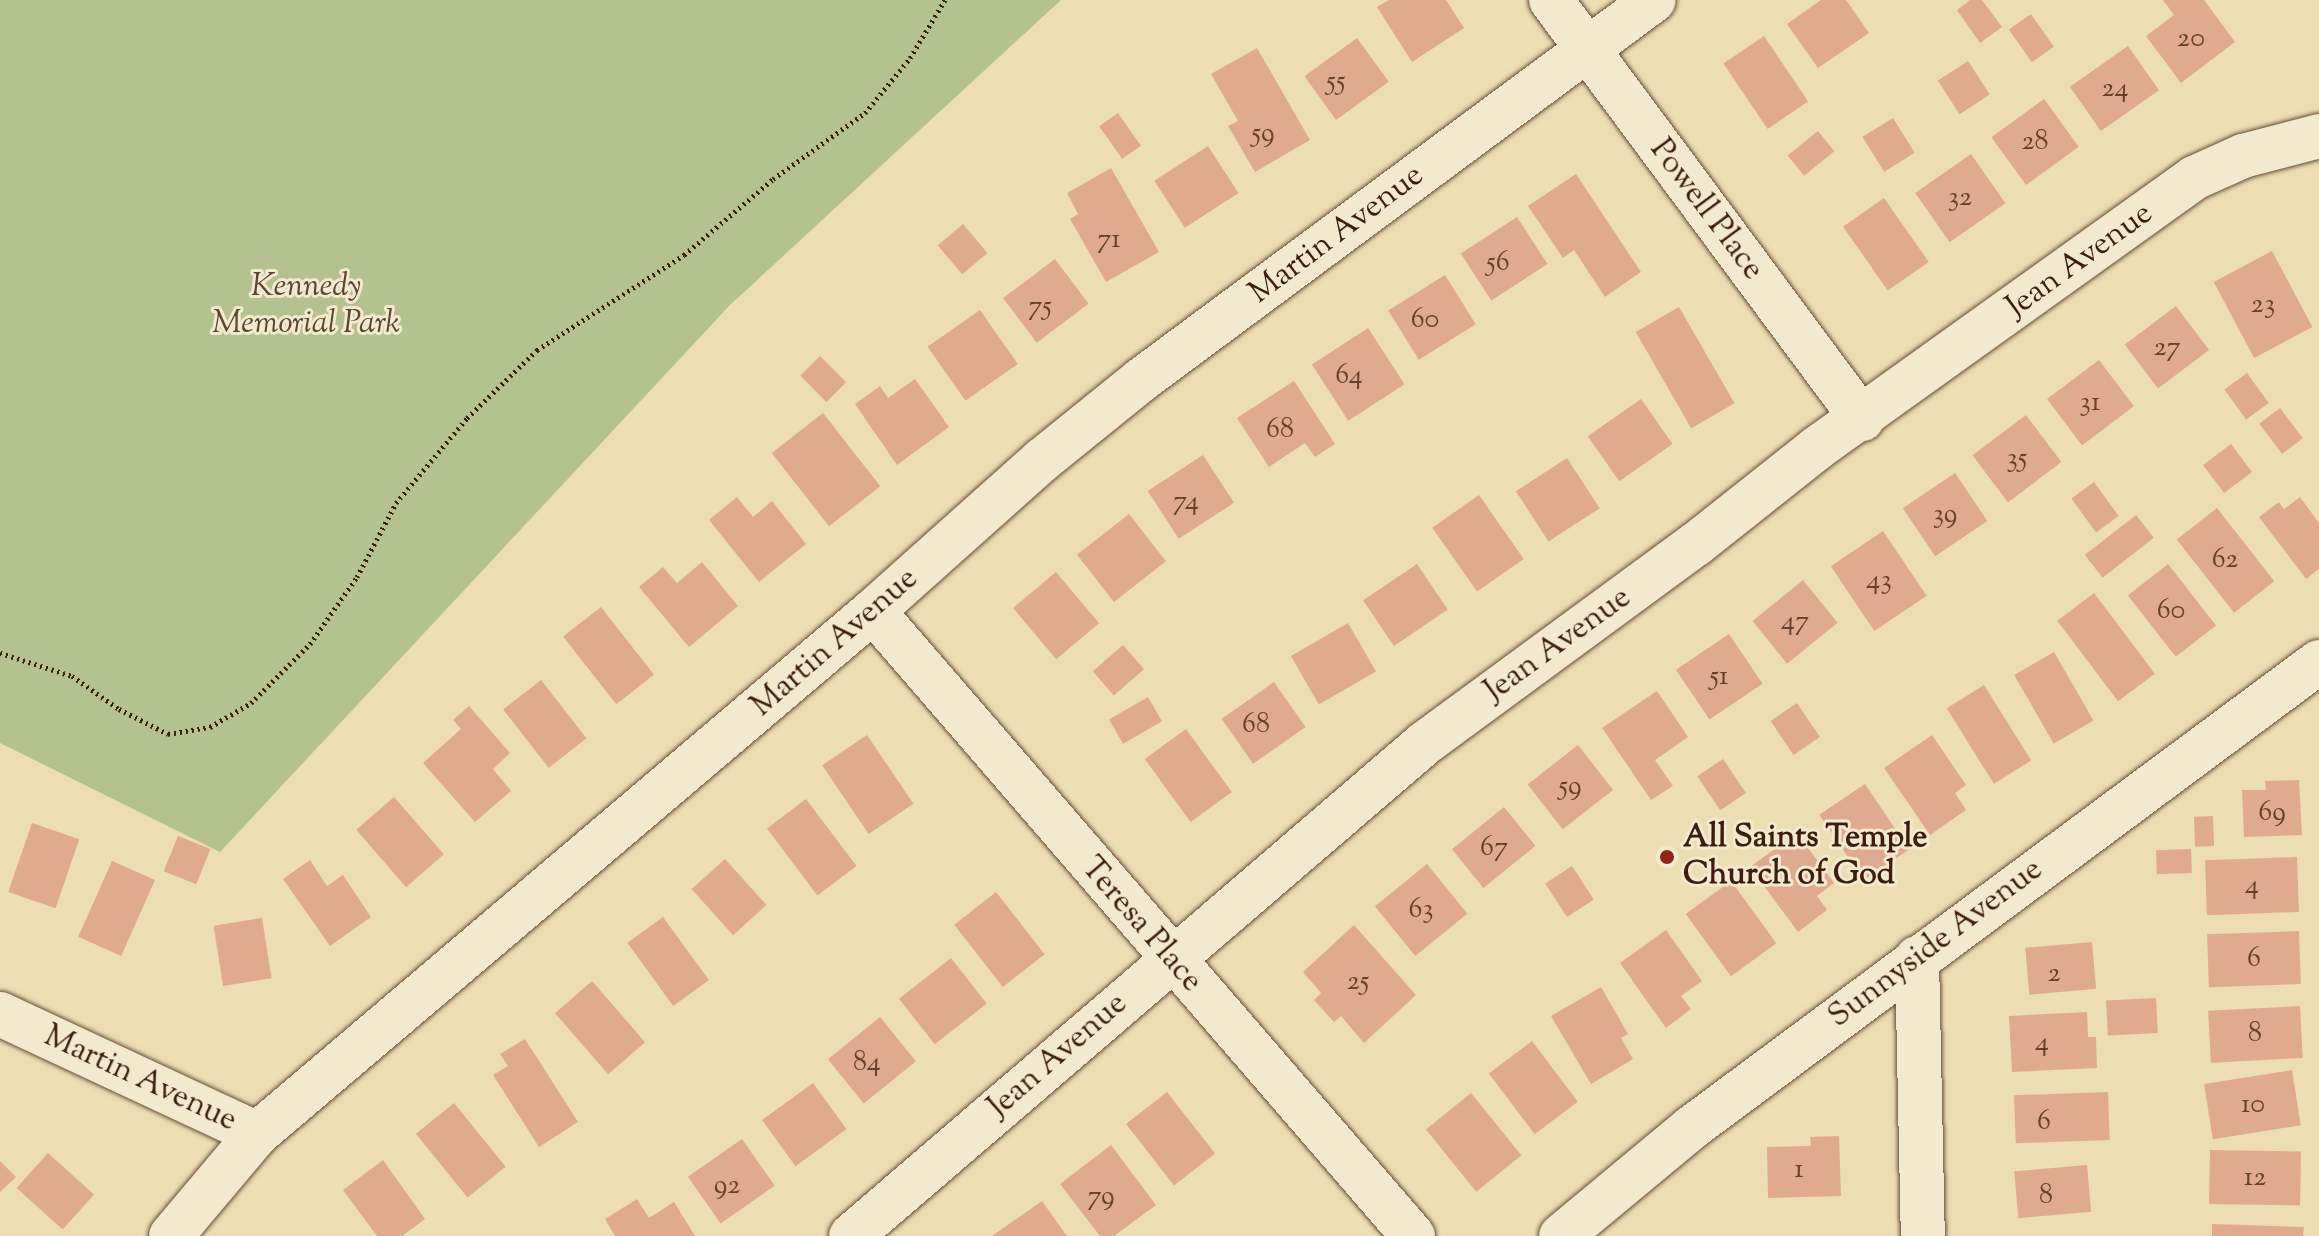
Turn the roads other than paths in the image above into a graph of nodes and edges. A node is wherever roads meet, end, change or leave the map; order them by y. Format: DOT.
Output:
graph roads {
  1 [pos="1551,0"];
  2 [pos="1654,0"];
  3 [pos="1587,49"];
  4 [pos="2319,136"];
  5 [pos="1862,419"];
  6 [pos="873,611"];
  7 [pos="2319,662"];
  8 [pos="1917,958"];
  9 [pos="1169,959"];
  10 [pos="0,1014"];
  11 [pos="257,1134"];
  12 [pos="171,1236"];
  13 [pos="851,1236"];
  14 [pos="1413,1236"];
  15 [pos="1561,1236"];
  16 [pos="1923,1236"];
  1 -- 3 [label="street, Powell Place"];
  2 -- 3 [label="street, Martin Avenue"];
  3 -- 5 [label="street, Powell Place"];
  3 -- 6 [label="street, Martin Avenue"];
  4 -- 5 [label="street, Jean Avenue"];
  5 -- 9 [label="street, Jean Avenue"];
  6 -- 9 [label="street, Teresa Place"];
  6 -- 11 [label="street, Martin Avenue"];
  7 -- 8 [label="street, Sunnyside Avenue"];
  8 -- 15 [label="street, Sunnyside Avenue"];
  8 -- 16 [label="street"];
  9 -- 13 [label="street, Jean Avenue"];
  9 -- 14 [label="street, Teresa Place"];
  10 -- 11 [label="street, Martin Avenue"];
  11 -- 12 [label="street"];
}
